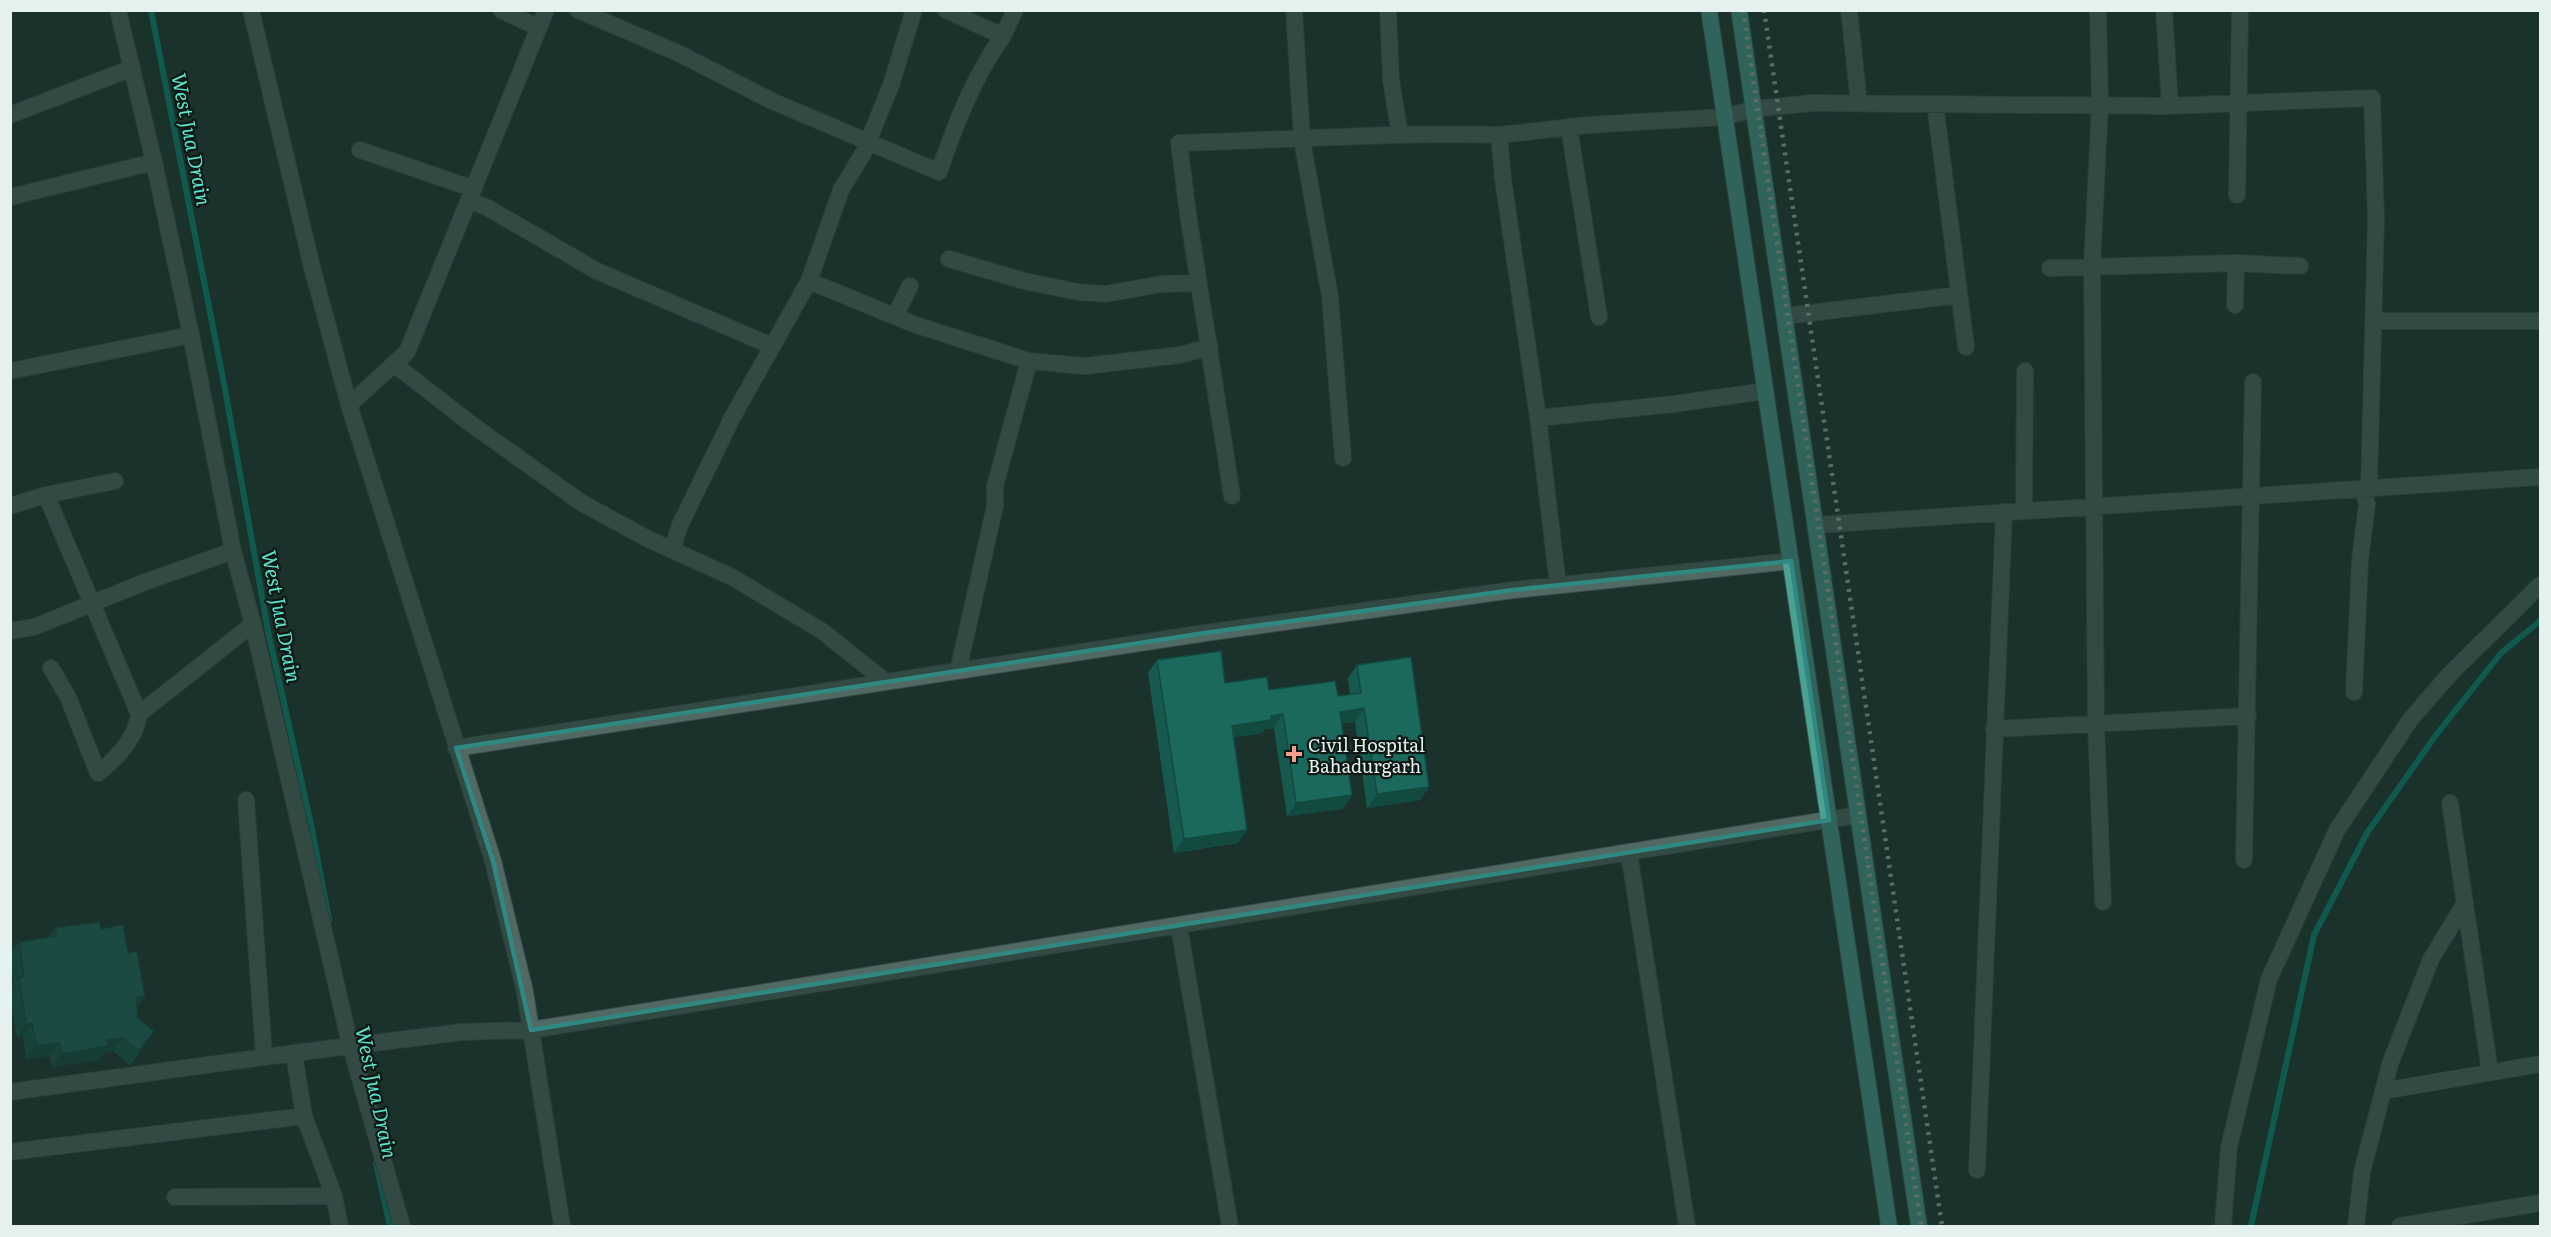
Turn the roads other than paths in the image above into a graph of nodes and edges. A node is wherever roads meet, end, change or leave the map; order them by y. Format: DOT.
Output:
graph roads {
  1 [pos="118,10"];
  2 [pos="251,10"];
  3 [pos="501,10"];
  4 [pos="546,10"];
  5 [pos="578,10"];
  6 [pos="914,10"];
  7 [pos="946,10"];
  8 [pos="1015,10"];
  9 [pos="1294,10"];
  10 [pos="1388,10"];
  11 [pos="1709,10"];
  12 [pos="1739,10"];
  13 [pos="1849,10"];
  14 [pos="2098,10"];
  15 [pos="2164,10"];
  16 [pos="2240,10"];
  17 [pos="539,28"];
  18 [pos="1003,36"];
  19 [pos="132,68"];
  20 [pos="2239,102"];
  21 [pos="1859,103"];
  22 [pos="1935,104"];
  23 [pos="2100,104"];
  24 [pos="2170,106"];
  25 [pos="1754,110"];
  26 [pos="10,116"];
  27 [pos="1724,117"];
  28 [pos="1569,127"];
  29 [pos="1400,135"];
  30 [pos="1499,135"];
  31 [pos="1302,140"];
  32 [pos="868,143"];
  33 [pos="360,150"];
  34 [pos="154,162"];
  35 [pos="471,194"];
  36 [pos="2237,195"];
  37 [pos="10,197"];
  38 [pos="949,259"];
  39 [pos="2236,263"];
  40 [pos="2092,265"];
  41 [pos="2300,266"];
  42 [pos="2050,268"];
  43 [pos="808,281"];
  44 [pos="1199,283"];
  45 [pos="910,286"];
  46 [pos="1959,295"];
  47 [pos="2235,305"];
  48 [pos="895,316"];
  49 [pos="1785,316"];
  50 [pos="1599,317"];
  51 [pos="2375,321"];
  52 [pos="2541,321"];
  53 [pos="191,335"];
  54 [pos="772,346"];
  55 [pos="1210,347"];
  56 [pos="1966,347"];
  57 [pos="1029,361"];
  58 [pos="394,364"];
  59 [pos="10,371"];
  60 [pos="2025,371"];
  61 [pos="2253,382"];
  62 [pos="1765,391"];
  63 [pos="349,405"];
  64 [pos="1538,418"];
  65 [pos="1342,458"];
  66 [pos="2541,477"];
  67 [pos="115,481"];
  68 [pos="2366,489"];
  69 [pos="46,495"];
  70 [pos="1232,496"];
  71 [pos="2253,496"];
  72 [pos="10,506"];
  73 [pos="2094,507"];
  74 [pos="2024,511"];
  75 [pos="2004,512"];
  76 [pos="1816,525"];
  77 [pos="672,550"];
  78 [pos="232,551"];
  79 [pos="1791,561"];
  80 [pos="1558,585"];
  81 [pos="2541,585"];
  82 [pos="92,604"];
  83 [pos="253,624"];
  84 [pos="10,631"];
  85 [pos="51,668"];
  86 [pos="958,671"];
  87 [pos="886,682"];
  88 [pos="2354,692"];
  89 [pos="139,714"];
  90 [pos="2247,716"];
  91 [pos="2096,724"];
  92 [pos="1994,729"];
  93 [pos="456,748"];
  94 [pos="246,800"];
  95 [pos="2451,803"];
  96 [pos="1858,815"];
  97 [pos="1829,820"];
  98 [pos="1629,853"];
  99 [pos="2244,860"];
  100 [pos="2103,902"];
  101 [pos="2465,903"];
  102 [pos="1179,926"];
  103 [pos="531,1030"];
  104 [pos="350,1044"];
  105 [pos="294,1053"];
  106 [pos="264,1056"];
  107 [pos="2541,1064"];
  108 [pos="2490,1072"];
  109 [pos="2383,1091"];
  110 [pos="10,1092"];
  111 [pos="304,1116"];
  112 [pos="10,1152"];
  113 [pos="1977,1170"];
  114 [pos="334,1196"];
  115 [pos="176,1197"];
  116 [pos="2541,1203"];
  117 [pos="2433,1224"];
  118 [pos="1687,1226"];
  119 [pos="340,1227"];
  120 [pos="402,1227"];
  121 [pos="562,1227"];
  122 [pos="1230,1227"];
  123 [pos="1682,1227"];
  124 [pos="1889,1227"];
  125 [pos="1919,1227"];
  126 [pos="2223,1227"];
  127 [pos="2356,1227"];
  128 [pos="2400,1227"];
  1 -- 19 [label="street"];
  2 -- 63 [label="street"];
  3 -- 17 [label="street"];
  4 -- 17 [label="street"];
  5 -- 32 [label="street"];
  6 -- 32 [label="street"];
  7 -- 18 [label="street"];
  8 -- 18 [label="street"];
  9 -- 31 [label="street"];
  10 -- 29 [label="street"];
  11 -- 27 [label="main road"];
  12 -- 25 [label="main road"];
  13 -- 21 [label="street"];
  14 -- 23 [label="street"];
  15 -- 24 [label="street"];
  16 -- 20 [label="street"];
  17 -- 35 [label="street"];
  18 -- 32 [label="street"];
  19 -- 26 [label="street"];
  19 -- 34 [label="street"];
  20 -- 24 [label="street"];
  20 -- 36 [label="street"];
  20 -- 51 [label="street"];
  21 -- 22 [label="street"];
  21 -- 25 [label="street"];
  22 -- 23 [label="street"];
  22 -- 46 [label="street"];
  23 -- 24 [label="street"];
  23 -- 40 [label="street"];
  25 -- 27 [label="street"];
  25 -- 49 [label="main road"];
  27 -- 28 [label="street"];
  27 -- 62 [label="main road"];
  28 -- 30 [label="street"];
  28 -- 50 [label="street"];
  29 -- 30 [label="street"];
  29 -- 31 [label="street"];
  30 -- 64 [label="street"];
  31 -- 44 [label="street"];
  31 -- 65 [label="street"];
  32 -- 43 [label="street"];
  33 -- 35 [label="street"];
  34 -- 37 [label="street"];
  34 -- 53 [label="street"];
  35 -- 54 [label="street"];
  35 -- 58 [label="street"];
  38 -- 44 [label="street"];
  39 -- 40 [label="street"];
  39 -- 41 [label="street"];
  39 -- 47 [label="street"];
  40 -- 42 [label="street"];
  40 -- 73 [label="street"];
  43 -- 48 [label="street"];
  43 -- 54 [label="street"];
  44 -- 55 [label="street"];
  45 -- 48 [label="street"];
  46 -- 49 [label="street"];
  46 -- 56 [label="street"];
  48 -- 57 [label="street"];
  49 -- 76 [label="main road"];
  51 -- 52 [label="street"];
  51 -- 68 [label="street"];
  53 -- 59 [label="street"];
  53 -- 78 [label="street"];
  54 -- 77 [label="street"];
  55 -- 57 [label="street"];
  55 -- 70 [label="street"];
  57 -- 86 [label="street"];
  58 -- 63 [label="street"];
  58 -- 77 [label="street"];
  60 -- 74 [label="street"];
  61 -- 71 [label="street"];
  62 -- 64 [label="street"];
  62 -- 79 [label="main road"];
  63 -- 93 [label="street"];
  64 -- 80 [label="street"];
  66 -- 68 [label="street"];
  67 -- 69 [label="street"];
  68 -- 71 [label="street"];
  68 -- 88 [label="street"];
  69 -- 72 [label="street"];
  69 -- 82 [label="street"];
  71 -- 73 [label="street"];
  71 -- 90 [label="street"];
  73 -- 74 [label="street"];
  73 -- 91 [label="street"];
  74 -- 75 [label="street"];
  75 -- 76 [label="street"];
  75 -- 92 [label="street"];
  76 -- 96 [label="main road"];
  77 -- 87 [label="street"];
  78 -- 82 [label="street"];
  78 -- 83 [label="street"];
  79 -- 80 [label="street"];
  79 -- 97 [label="main road"];
  80 -- 86 [label="street"];
  81 -- 126 [label="street"];
  82 -- 84 [label="street"];
  82 -- 89 [label="street"];
  83 -- 89 [label="street"];
  83 -- 104 [label="street"];
  85 -- 89 [label="street"];
  86 -- 87 [label="street"];
  87 -- 93 [label="street"];
  90 -- 91 [label="street"];
  90 -- 99 [label="street"];
  91 -- 92 [label="street"];
  91 -- 100 [label="street"];
  92 -- 113 [label="street"];
  93 -- 103 [label="street"];
  94 -- 106 [label="street"];
  95 -- 101 [label="street"];
  96 -- 97 [label="street"];
  96 -- 125 [label="main road"];
  97 -- 98 [label="street"];
  97 -- 124 [label="main road"];
  98 -- 102 [label="street"];
  98 -- 118 [label="street"];
  101 -- 108 [label="street"];
  101 -- 109 [label="street"];
  102 -- 103 [label="street"];
  102 -- 122 [label="street"];
  103 -- 104 [label="street"];
  103 -- 121 [label="street"];
  104 -- 105 [label="street"];
  104 -- 120 [label="street"];
  105 -- 106 [label="street"];
  105 -- 111 [label="street"];
  106 -- 110 [label="street"];
  107 -- 108 [label="street"];
  108 -- 109 [label="street"];
  109 -- 127 [label="street"];
  111 -- 112 [label="street"];
  111 -- 114 [label="street"];
  114 -- 115 [label="street"];
  114 -- 119 [label="street"];
  116 -- 117 [label="street"];
  117 -- 128 [label="street"];
  118 -- 123 [label="street"];
}
